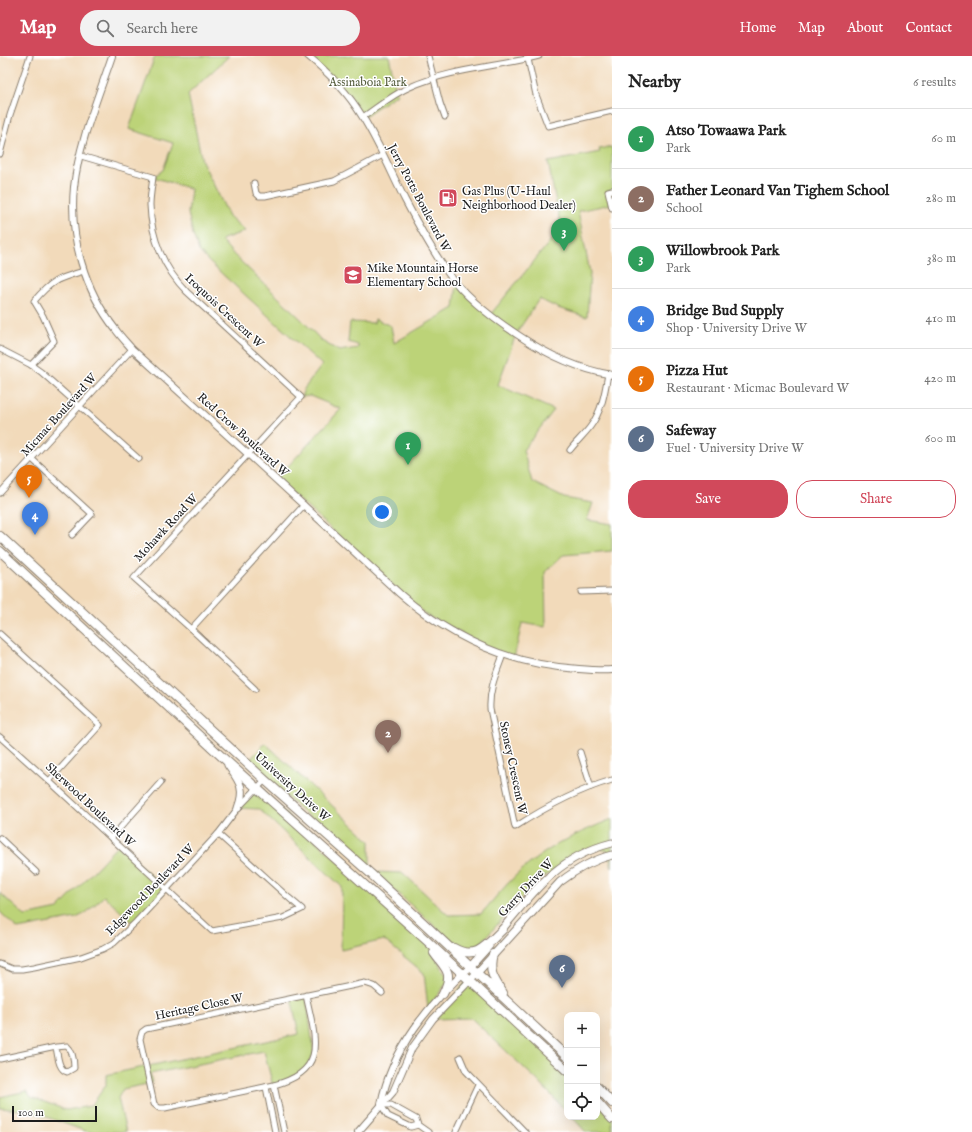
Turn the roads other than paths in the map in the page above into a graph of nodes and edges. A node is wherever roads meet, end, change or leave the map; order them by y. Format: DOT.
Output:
graph roads {
  1 [pos="30,56"];
  2 [pos="112,56"];
  3 [pos="308,56"];
  4 [pos="428,56"];
  5 [pos="538,56"];
  6 [pos="528,59"];
  7 [pos="434,78"];
  8 [pos="612,111"];
  9 [pos="363,117"];
  10 [pos="445,117"];
  11 [pos="0,154"];
  12 [pos="383,155"];
  13 [pos="81,156"];
  14 [pos="254,183"];
  15 [pos="612,190"];
  16 [pos="612,208"];
  17 [pos="84,271"];
  18 [pos="0,349"];
  19 [pos="132,349"];
  20 [pos="31,365"];
  21 [pos="610,374"];
  22 [pos="80,406"];
  23 [pos="570,450"];
  24 [pos="248,454"];
  25 [pos="32,459"];
  26 [pos="139,459"];
  27 [pos="0,493"];
  28 [pos="304,505"];
  29 [pos="72,535"];
  30 [pos="0,536"];
  31 [pos="0,551"];
  32 [pos="612,591"];
  33 [pos="581,592"];
  34 [pos="191,629"];
  35 [pos="0,634"];
  36 [pos="503,656"];
  37 [pos="612,670"];
  38 [pos="255,689"];
  39 [pos="0,737"];
  40 [pos="580,752"];
  41 [pos="220,755"];
  42 [pos="265,780"];
  43 [pos="612,780"];
  44 [pos="49,781"];
  45 [pos="161,782"];
  46 [pos="591,786"];
  47 [pos="257,788"];
  48 [pos="238,808"];
  49 [pos="218,834"];
  50 [pos="0,838"];
  51 [pos="111,838"];
  52 [pos="612,843"];
  53 [pos="612,855"];
  54 [pos="36,872"];
  55 [pos="166,889"];
  56 [pos="503,929"];
  57 [pos="426,940"];
  58 [pos="445,944"];
  59 [pos="494,954"];
  60 [pos="0,964"];
  61 [pos="470,967"];
  62 [pos="477,973"];
  63 [pos="462,974"];
  64 [pos="469,980"];
  65 [pos="382,993"];
  66 [pos="443,994"];
  67 [pos="306,995"];
  68 [pos="513,1007"];
  69 [pos="552,1042"];
  70 [pos="56,1047"];
  71 [pos="564,1047"];
  72 [pos="564,1054"];
  73 [pos="460,1057"];
  74 [pos="0,1059"];
  75 [pos="564,1068"];
  76 [pos="478,1085"];
  77 [pos="274,1086"];
  78 [pos="266,1087"];
  79 [pos="600,1090"];
  80 [pos="612,1103"];
  81 [pos="381,1105"];
  82 [pos="600,1105"];
  83 [pos="612,1119"];
  84 [pos="418,1125"];
  85 [pos="275,1132"];
  86 [pos="284,1132"];
  87 [pos="358,1132"];
  88 [pos="428,1132"];
  89 [pos="456,1132"];
  90 [pos="525,1132"];
  1 -- 11 [label="street"];
  2 -- 13 [label="street, Red Crow Boulevard W"];
  3 -- 9 [label="street, Jerry Potts Boulevard W"];
  4 -- 7 [label="street"];
  5 -- 6 [label="street"];
  6 -- 7 [label="street"];
  6 -- 8 [label="street"];
  7 -- 9 [label="street"];
  7 -- 10 [label="street"];
  9 -- 12 [label="street, Jerry Potts Boulevard W"];
  12 -- 14 [label="street"];
  12 -- 21 [label="street, Jerry Potts Boulevard W"];
  13 -- 17 [label="street, Red Crow Boulevard W"];
  13 -- 24 [label="street, Iroquois Crescent W"];
  15 -- 16 [label="street"];
  17 -- 19 [label="street, Red Crow Boulevard W"];
  17 -- 20 [label="street"];
  18 -- 20 [label="street"];
  19 -- 22 [label="street, Micmac Boulevard W"];
  19 -- 24 [label="street, Red Crow Boulevard W"];
  20 -- 22 [label="street"];
  21 -- 23 [label="street"];
  22 -- 25 [label="street, Micmac Boulevard W"];
  22 -- 26 [label="street"];
  24 -- 28 [label="street, Red Crow Boulevard W"];
  24 -- 34 [label="street, Mohawk Road W"];
  25 -- 27 [label="street, Micmac Boulevard W"];
  25 -- 29 [label="street"];
  28 -- 34 [label="street"];
  28 -- 36 [label="street, Red Crow Boulevard W"];
  30 -- 42 [label="main road, University Drive W"];
  31 -- 41 [label="main road, University Drive W"];
  32 -- 33 [label="street"];
  34 -- 38 [label="street, Mohawk Road W"];
  35 -- 44 [label="street"];
  36 -- 37 [label="street, Red Crow Boulevard W"];
  36 -- 46 [label="street, Stoney Crescent W"];
  39 -- 44 [label="street, Sherwood Boulevard W"];
  40 -- 46 [label="street"];
  41 -- 47 [label="main road, University Drive W"];
  41 -- 48 [label="main road"];
  42 -- 47 [label="street, Edgewood Boulevard W"];
  42 -- 58 [label="main road, University Drive W"];
  43 -- 46 [label="street, Stoney Crescent W"];
  44 -- 51 [label="street, Sherwood Boulevard W"];
  45 -- 51 [label="street"];
  47 -- 48 [label="street, Edgewood Boulevard W"];
  47 -- 57 [label="main road, University Drive W"];
  48 -- 49 [label="street, Edgewood Boulevard W"];
  49 -- 55 [label="street, Edgewood Boulevard W"];
  49 -- 55 [label="street, Sherwood Boulevard W"];
  50 -- 54 [label="street"];
  51 -- 55 [label="street, Sherwood Boulevard W"];
  52 -- 56 [label="main road, Garry Drive W"];
  53 -- 59 [label="main road, Garry Drive W"];
  55 -- 60 [label="street, Edgewood Boulevard W"];
  56 -- 58 [label="main road"];
  56 -- 61 [label="main road, Garry Drive W"];
  57 -- 63 [label="main road, University Drive W"];
  57 -- 66 [label="main road"];
  58 -- 61 [label="main road, University Drive W"];
  59 -- 62 [label="main road, Garry Drive W"];
  59 -- 68 [label="main road"];
  61 -- 62 [label="main road, University Drive W"];
  61 -- 63 [label="street"];
  62 -- 64 [label="street"];
  62 -- 68 [label="main road, University Drive W"];
  63 -- 64 [label="main road, University Drive W"];
  63 -- 66 [label="street"];
  64 -- 75 [label="main road, University Drive W"];
  64 -- 81 [label="street"];
  65 -- 67 [label="street, Heritage Close W"];
  66 -- 81 [label="street"];
  67 -- 77 [label="street, Heritage Close W"];
  67 -- 78 [label="street, Heritage Close W"];
  68 -- 69 [label="main road, University Drive W"];
  69 -- 71 [label="main road"];
  69 -- 72 [label="main road, University Drive W"];
  70 -- 70 [label="street"];
  70 -- 74 [label="street"];
  73 -- 76 [label="street"];
  76 -- 89 [label="street"];
  76 -- 90 [label="street"];
  77 -- 78 [label="street, Heritage Close W"];
  77 -- 86 [label="street"];
  78 -- 85 [label="street"];
  79 -- 80 [label="main road"];
  81 -- 84 [label="street"];
  81 -- 84 [label="street"];
  81 -- 87 [label="street"];
  82 -- 83 [label="main road"];
  84 -- 88 [label="street"];
}
